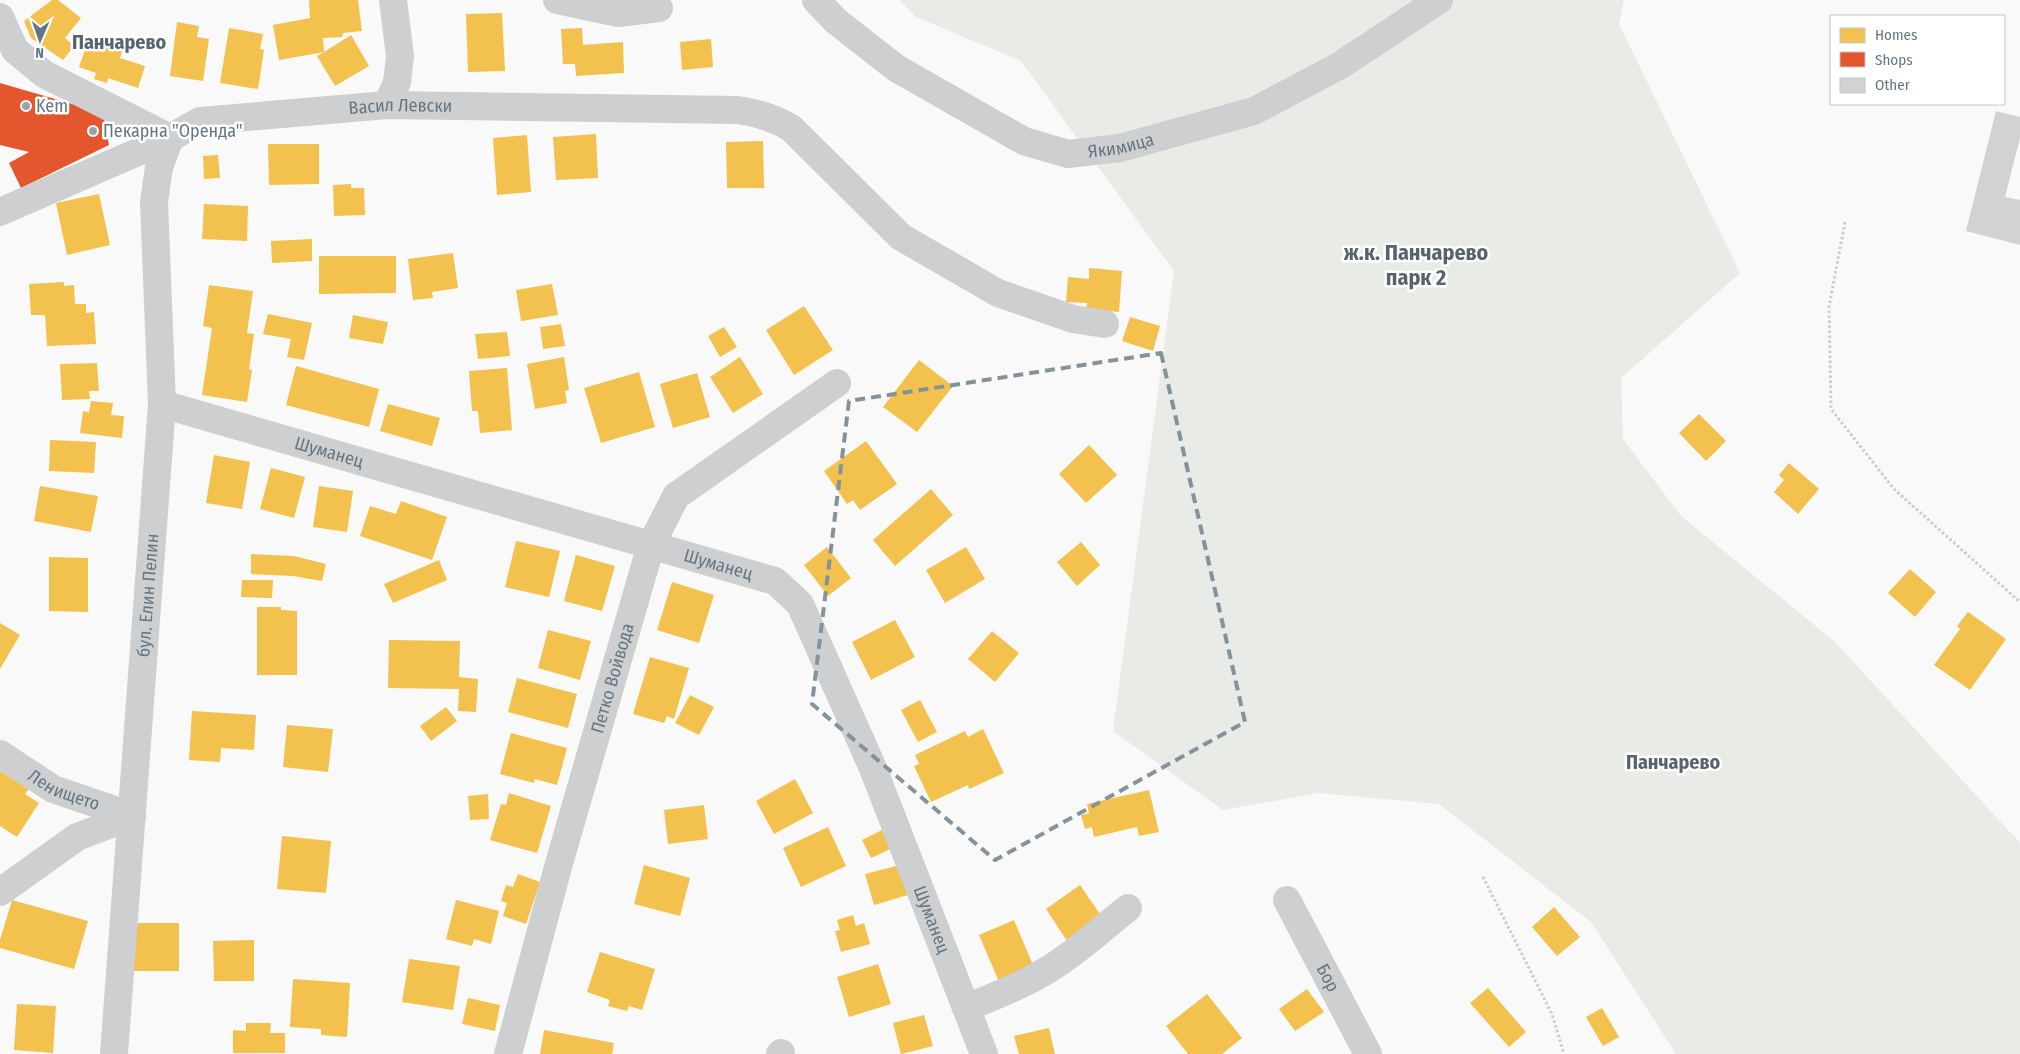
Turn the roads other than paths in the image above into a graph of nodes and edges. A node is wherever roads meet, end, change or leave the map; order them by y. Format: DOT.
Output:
graph roads {
  1 [pos="393,0"];
  2 [pos="557,0"];
  3 [pos="816,0"];
  4 [pos="1439,0"];
  5 [pos="660,8"];
  6 [pos="0,17"];
  7 [pos="386,105"];
  8 [pos="170,138"];
  9 [pos="0,212"];
  10 [pos="1105,324"];
  11 [pos="837,383"];
  12 [pos="162,404"];
  13 [pos="650,546"];
  14 [pos="0,754"];
  15 [pos="132,816"];
  16 [pos="0,892"];
  17 [pos="1287,900"];
  18 [pos="1128,908"];
  19 [pos="966,1008"];
  20 [pos="114,1054"];
  21 [pos="508,1054"];
  22 [pos="984,1054"];
  23 [pos="1368,1054"];
  1 -- 7 [label="street"];
  2 -- 5 [label="street"];
  3 -- 4 [label="street, Якимица"];
  6 -- 8 [label="street"];
  7 -- 8 [label="street, Васил Левски"];
  7 -- 10 [label="street, Васил Левски"];
  8 -- 9 [label="street, Васил Левски"];
  8 -- 12 [label="street, бул. Елин Пелин"];
  11 -- 13 [label="street, Петко Войвода"];
  12 -- 13 [label="street, Шуманец"];
  12 -- 15 [label="street, бул. Елин Пелин"];
  13 -- 19 [label="street, Шуманец"];
  13 -- 21 [label="street, Петко Войвода"];
  14 -- 15 [label="street, Ленището"];
  15 -- 16 [label="street"];
  15 -- 20 [label="street, бул. Елин Пелин"];
  17 -- 23 [label="street, Бор"];
  18 -- 19 [label="street"];
  19 -- 22 [label="street, Шуманец"];
}
